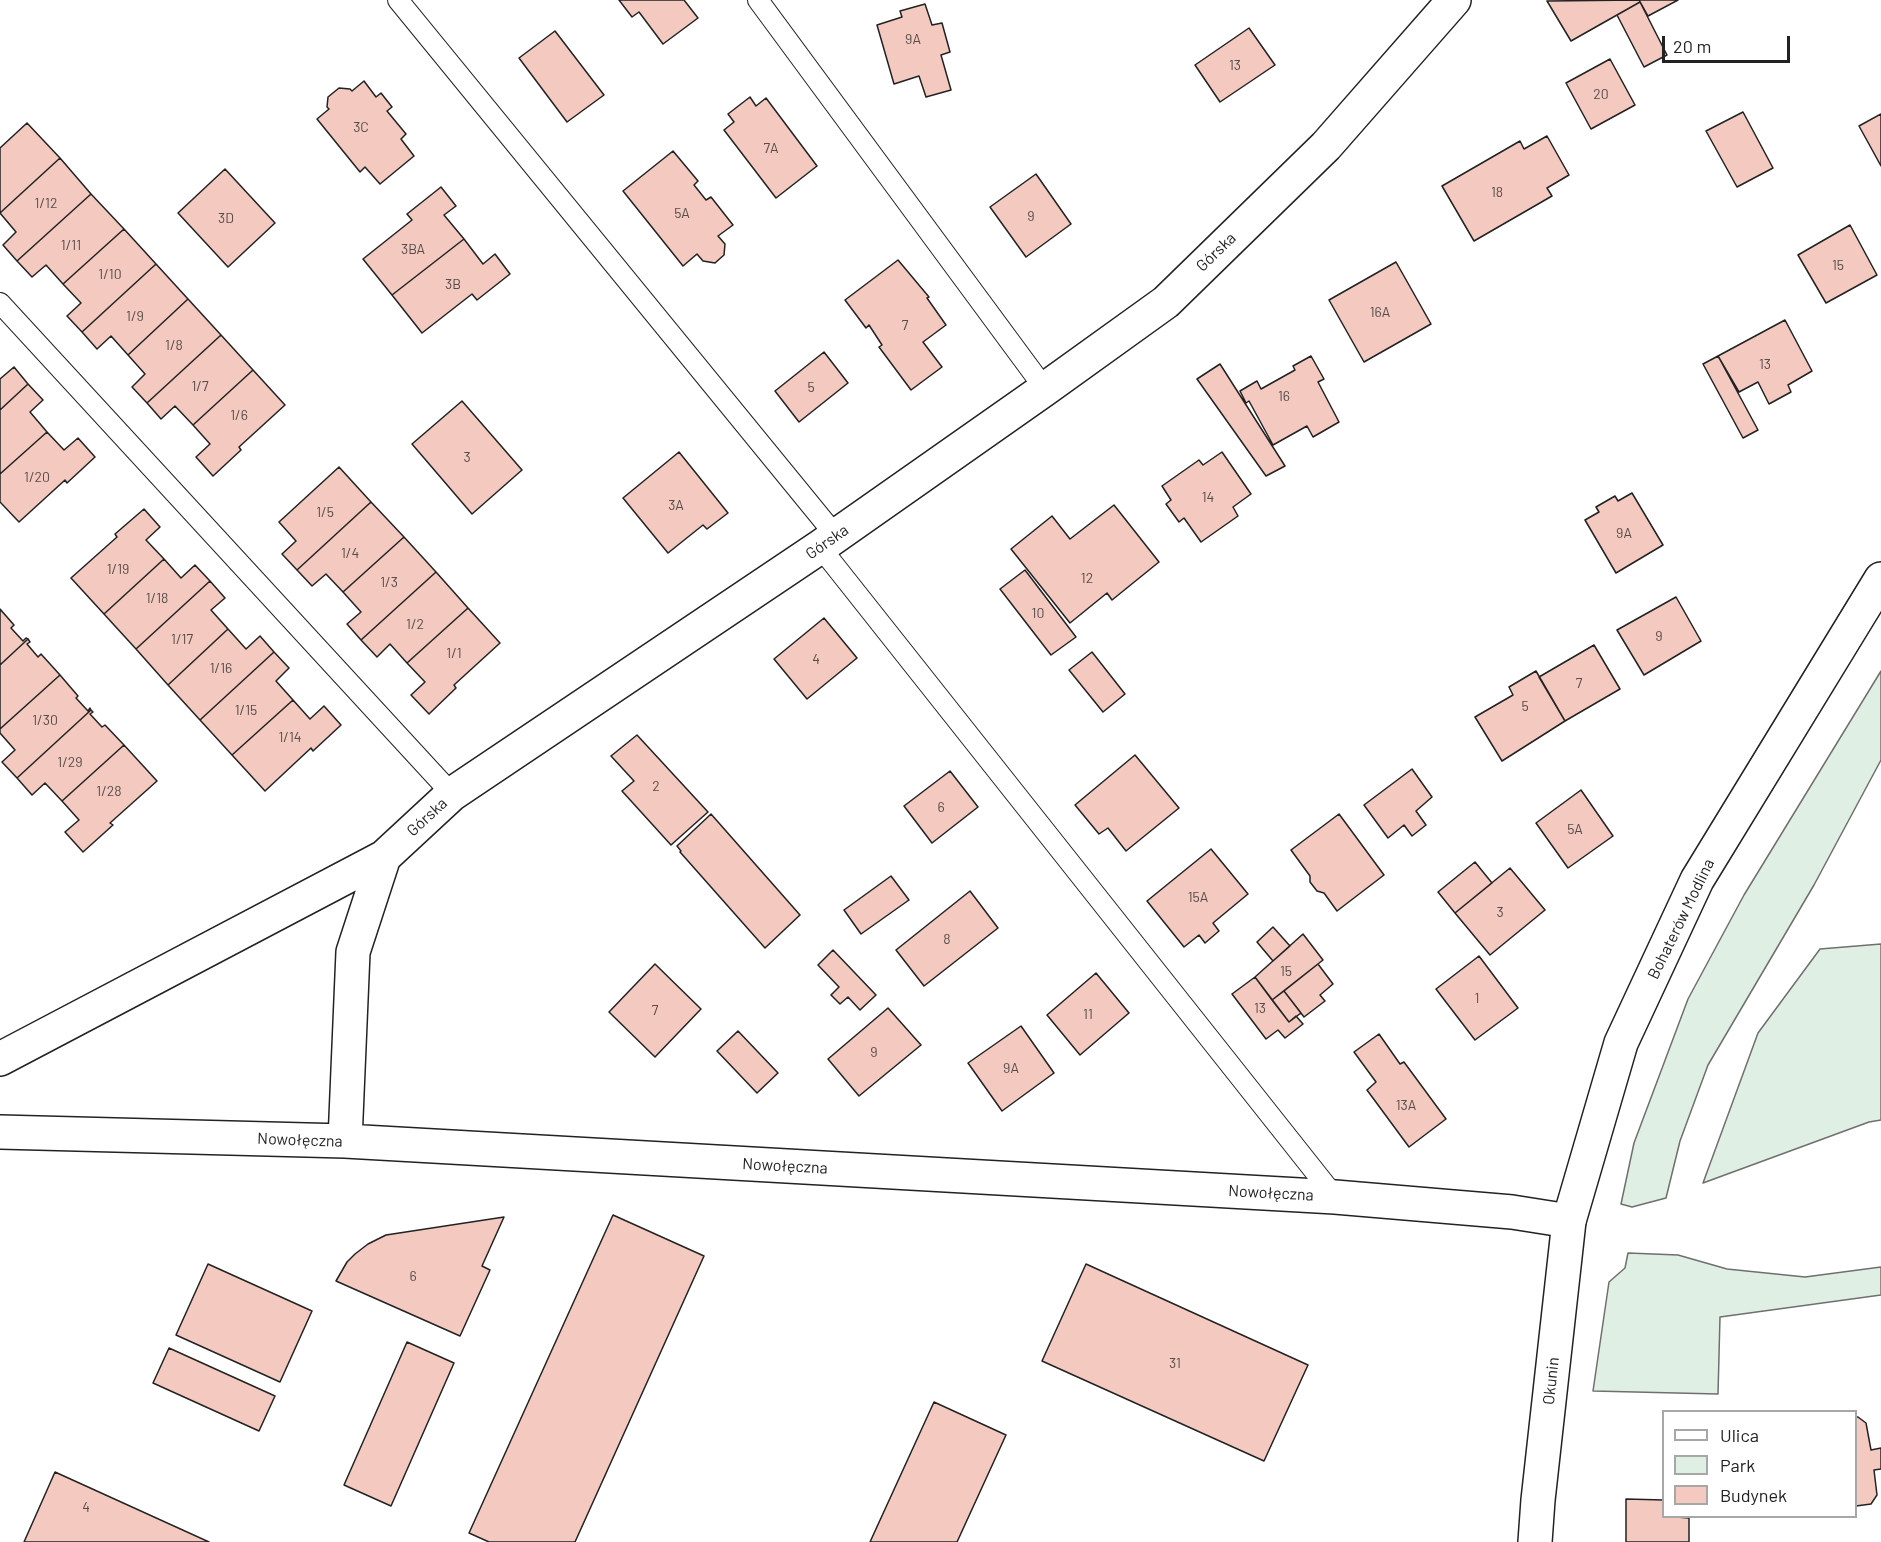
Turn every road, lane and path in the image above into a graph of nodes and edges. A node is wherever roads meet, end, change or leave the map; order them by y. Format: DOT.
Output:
graph roads {
  1 [pos="398,0"];
  2 [pos="758,0"];
  3 [pos="1454,0"];
  4 [pos="0,303"];
  5 [pos="1046,389"];
  6 [pos="828,541"];
  7 [pos="1881,579"];
  8 [pos="452,794"];
  9 [pos="384,857"];
  10 [pos="0,1059"];
  11 [pos="0,1132"];
  12 [pos="345,1141"];
  13 [pos="1335,1197"];
  14 [pos="1569,1221"];
  15 [pos="1535,1542"];
  1 -- 6 [label="lane"];
  2 -- 5 [label="lane"];
  3 -- 5 [label="street, Górska"];
  4 -- 8 [label="lane"];
  5 -- 6 [label="street, Górska"];
  6 -- 8 [label="street, Górska"];
  6 -- 13 [label="lane"];
  7 -- 14 [label="street, Bohaterów Modlina"];
  8 -- 9 [label="street, Górska"];
  9 -- 10 [label="street"];
  9 -- 12 [label="street, Górska"];
  11 -- 12 [label="street, Nowołęczna"];
  12 -- 13 [label="street, Nowołęczna"];
  13 -- 14 [label="street, Nowołęczna"];
  14 -- 15 [label="street, Okunin"];
}
